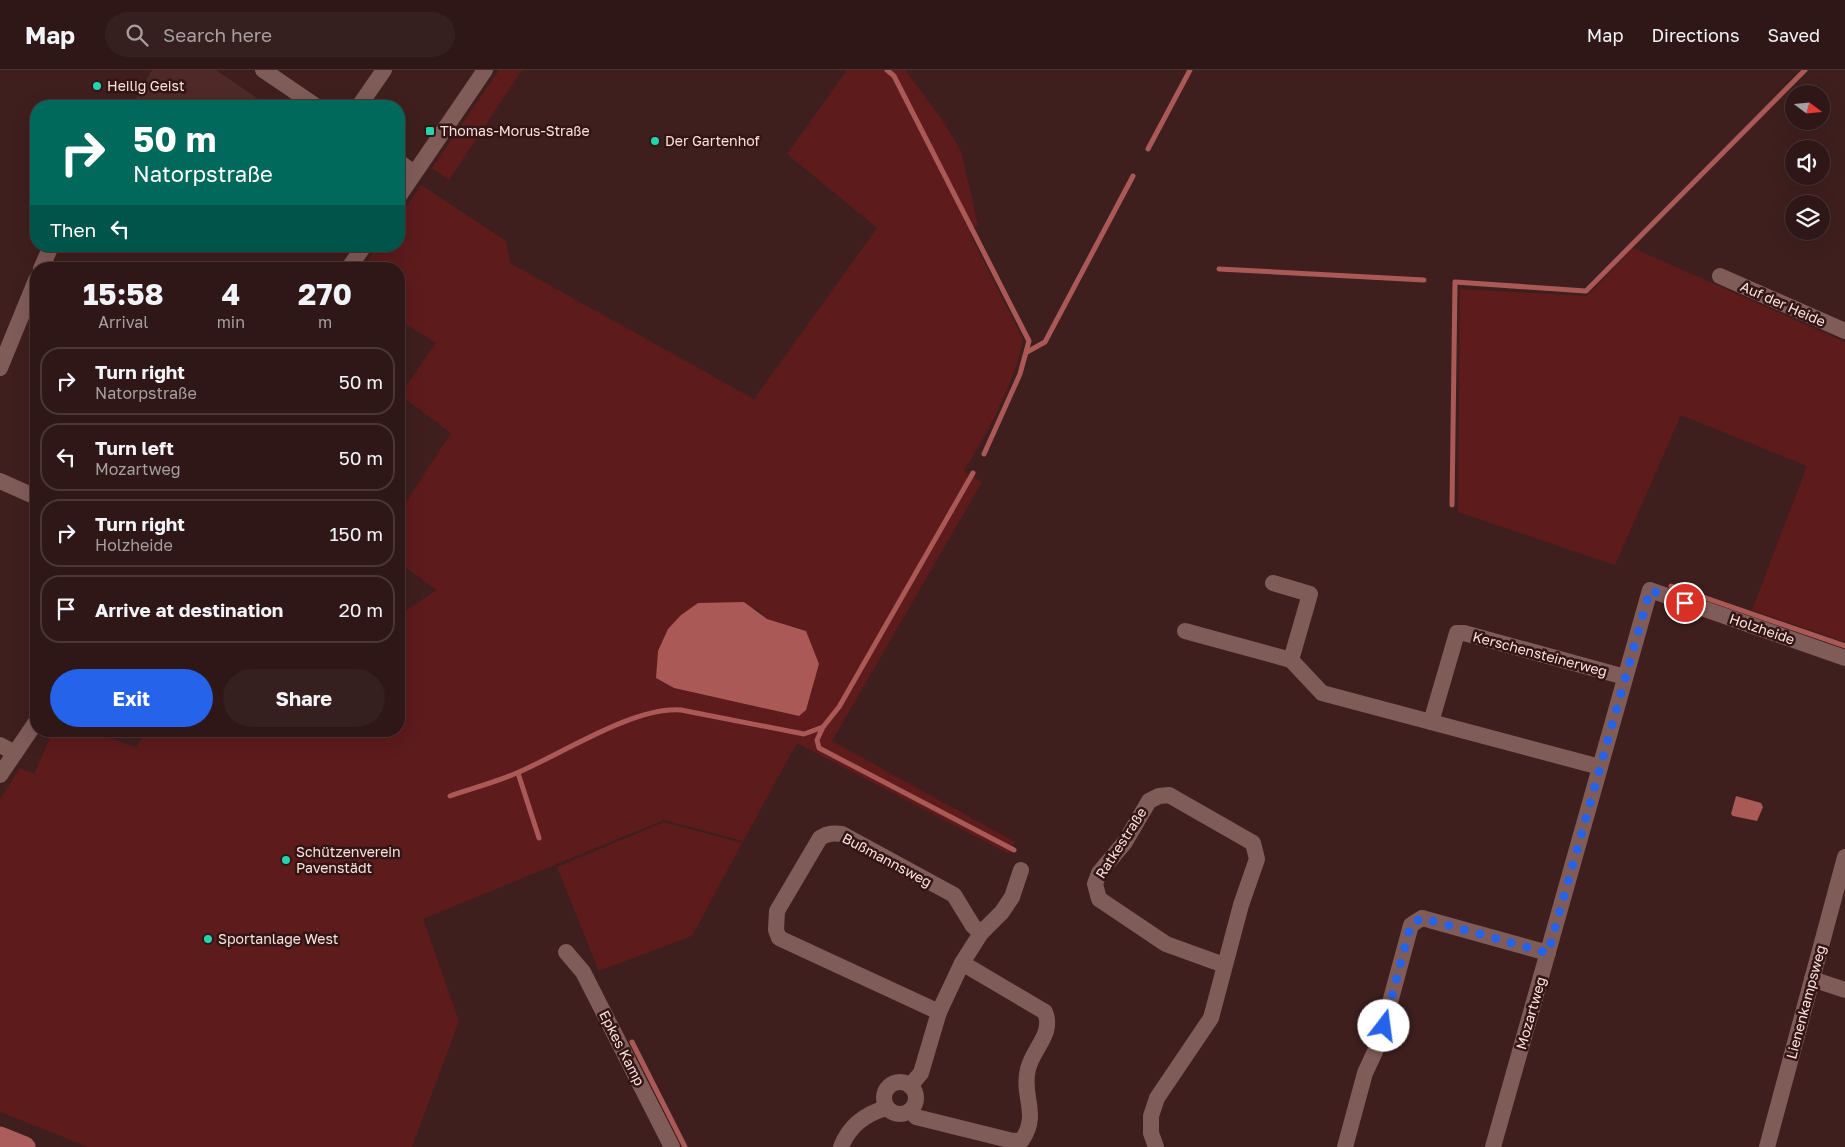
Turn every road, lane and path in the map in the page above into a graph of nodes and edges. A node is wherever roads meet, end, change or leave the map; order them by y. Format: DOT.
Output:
graph roads {
  1 [pos="263,70"];
  2 [pos="384,70"];
  3 [pos="485,70"];
  4 [pos="307,100"];
  5 [pos="363,100"];
  6 [pos="405,166"];
  7 [pos="414,173"];
  8 [pos="405,187"];
  9 [pos="1720,276"];
  10 [pos="30,295"];
  11 [pos="1845,331"];
  12 [pos="0,368"];
  13 [pos="0,482"];
  14 [pos="30,495"];
  15 [pos="1273,583"];
  16 [pos="1650,590"];
  17 [pos="1185,631"];
  18 [pos="1845,658"];
  19 [pos="1291,660"];
  20 [pos="1625,677"];
  21 [pos="1431,722"];
  22 [pos="30,731"];
  23 [pos="0,745"];
  24 [pos="15,753"];
  25 [pos="1600,766"];
  26 [pos="0,774"];
  27 [pos="1845,857"];
  28 [pos="1021,870"];
  29 [pos="981,933"];
  30 [pos="566,952"];
  31 [pos="1548,953"];
  32 [pos="962,963"];
  33 [pos="1224,965"];
  34 [pos="1812,979"];
  35 [pos="1845,990"];
  36 [pos="939,1012"];
  37 [pos="910,1086"];
  38 [pos="886,1108"];
  39 [pos="911,1111"];
  40 [pos="0,1137"];
  41 [pos="25,1147"];
  42 [pos="672,1147"];
  43 [pos="841,1147"];
  44 [pos="1156,1147"];
  45 [pos="1345,1147"];
  46 [pos="1493,1147"];
  47 [pos="1767,1147"];
  1 -- 4 [label="street"];
  2 -- 5 [label="street"];
  3 -- 7 [label="street"];
  6 -- 7 [label="street"];
  7 -- 8 [label="street"];
  9 -- 11 [label="street, Auf der Heide"];
  10 -- 12 [label="street"];
  13 -- 14 [label="street"];
  15 -- 19 [label="street"];
  16 -- 18 [label="street, Holzheide"];
  16 -- 20 [label="street, Mozartweg"];
  17 -- 19 [label="street"];
  19 -- 21 [label="street"];
  20 -- 21 [label="street, Kerschensteinerweg"];
  20 -- 25 [label="street, Mozartweg"];
  21 -- 25 [label="street"];
  22 -- 24 [label="street"];
  23 -- 24 [label="street"];
  24 -- 26 [label="street"];
  25 -- 31 [label="street, Mozartweg"];
  27 -- 34 [label="street, Lienenkampsweg"];
  28 -- 29 [label="street"];
  29 -- 32 [label="street"];
  29 -- 36 [label="street, Bußmannsweg"];
  30 -- 42 [label="street, Epkes Kamp"];
  31 -- 45 [label="street"];
  31 -- 46 [label="street, Mozartweg"];
  32 -- 36 [label="street"];
  32 -- 39 [label="street"];
  33 -- 33 [label="street, Ratkestraße"];
  33 -- 44 [label="street, Ratkestraße"];
  34 -- 35 [label="street"];
  34 -- 47 [label="street, Lienenkampsweg"];
  36 -- 37 [label="street"];
  37 -- 38 [label="street"];
  37 -- 39 [label="street"];
  38 -- 39 [label="street"];
  38 -- 43 [label="street"];
  40 -- 41 [label="main road"];
}
